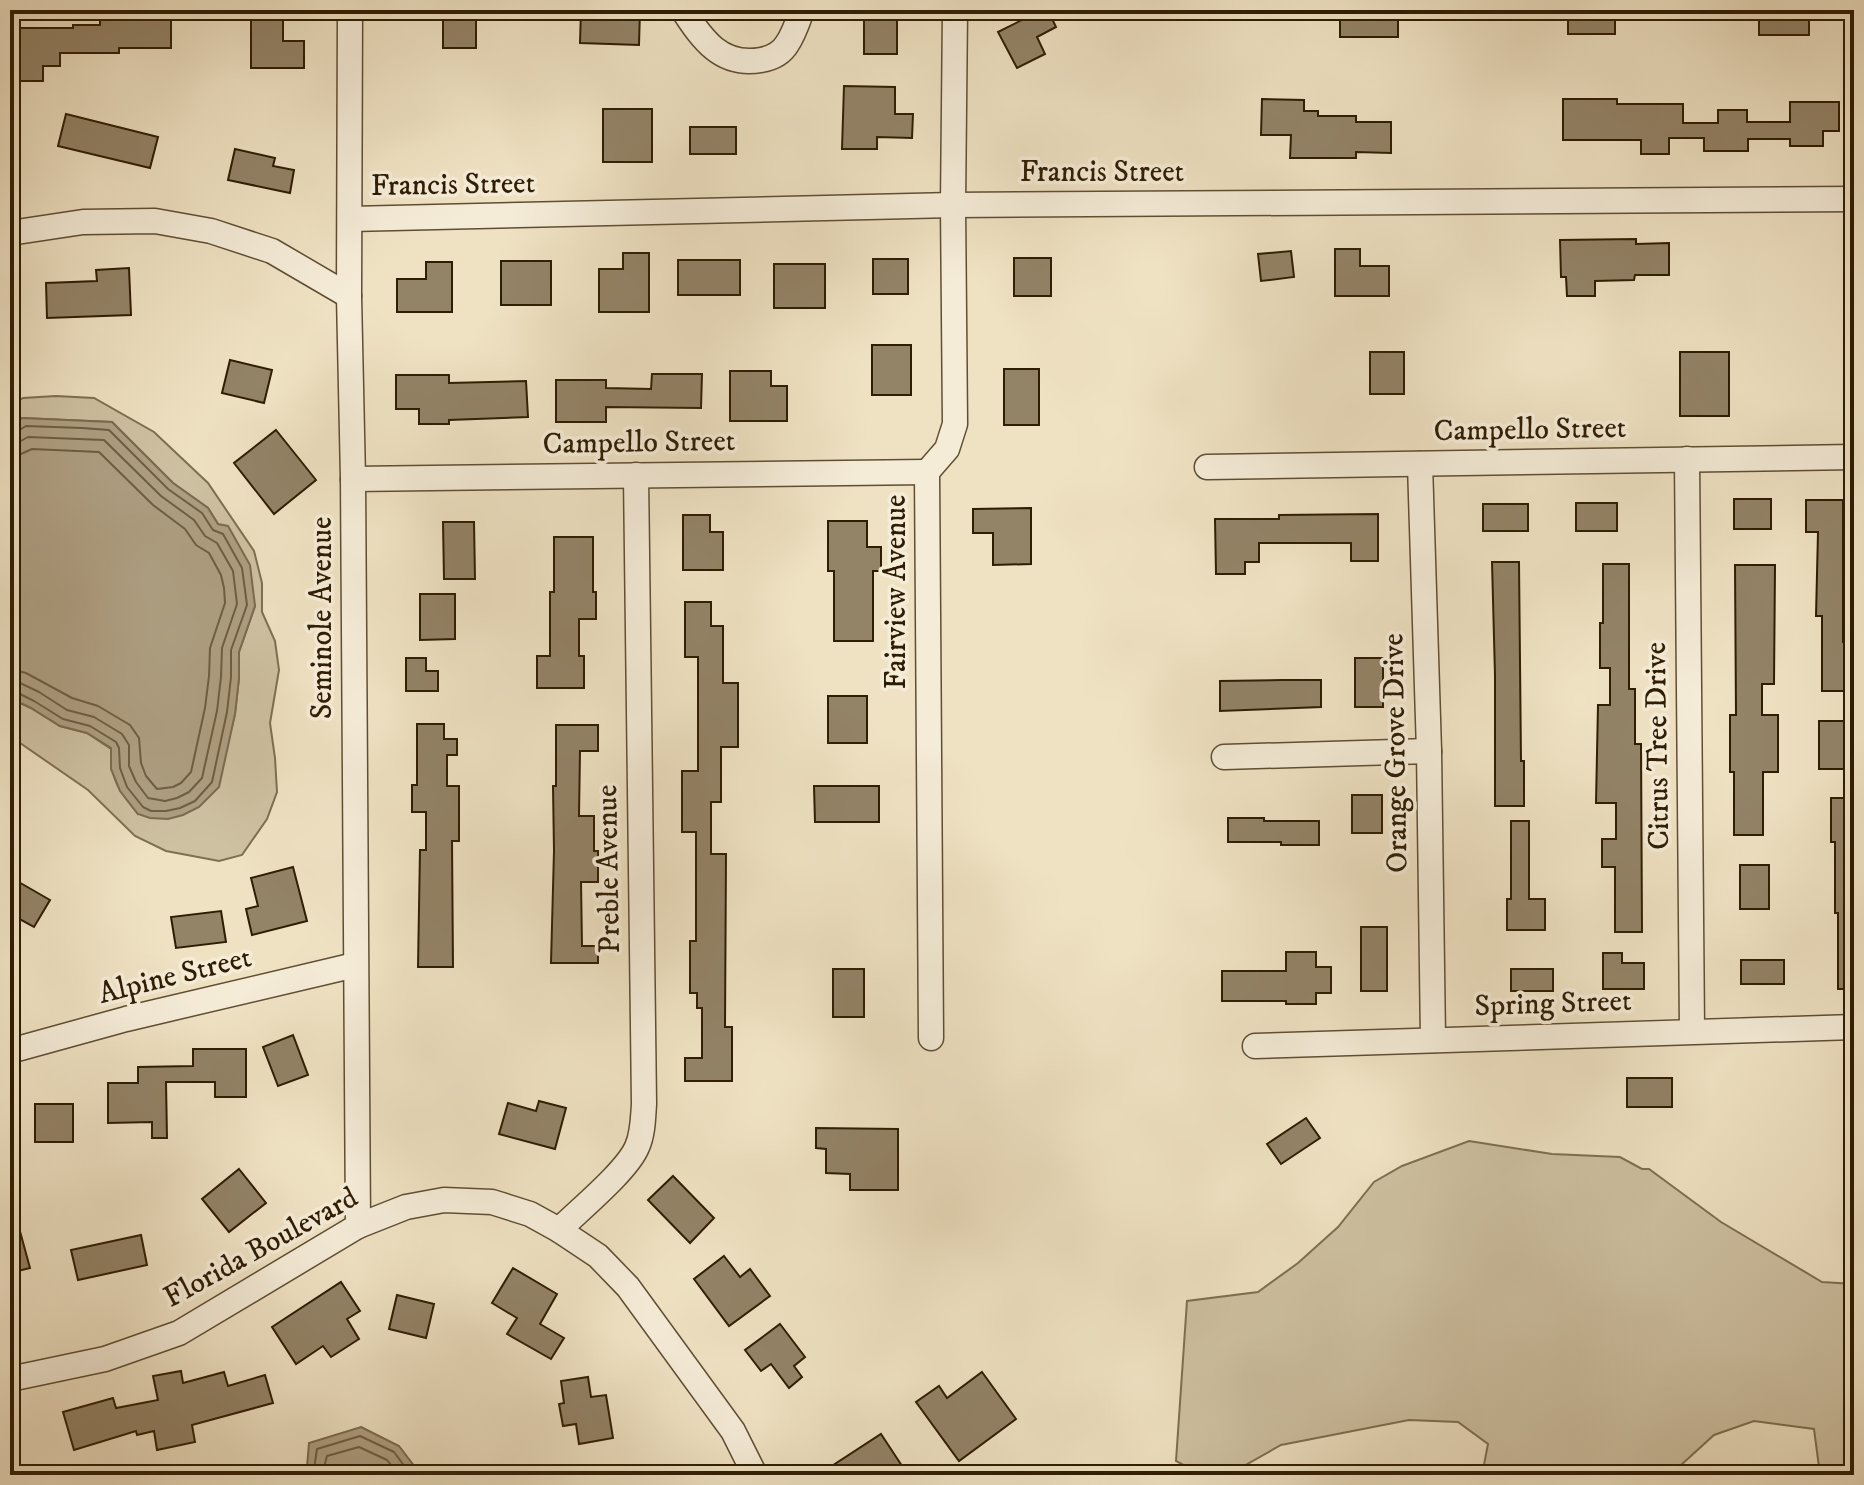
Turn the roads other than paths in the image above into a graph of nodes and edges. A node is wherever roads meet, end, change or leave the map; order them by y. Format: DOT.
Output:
graph roads {
  1 [pos="350,10"];
  2 [pos="683,10"];
  3 [pos="802,10"];
  4 [pos="955,10"];
  5 [pos="1854,199"];
  6 [pos="953,205"];
  7 [pos="350,219"];
  8 [pos="10,233"];
  9 [pos="349,296"];
  10 [pos="1854,457"];
  11 [pos="1687,459"];
  12 [pos="1420,464"];
  13 [pos="1207,467"];
  14 [pos="927,472"];
  15 [pos="636,475"];
  16 [pos="353,479"];
  17 [pos="1429,751"];
  18 [pos="1224,757"];
  19 [pos="355,965"];
  20 [pos="1854,1027"];
  21 [pos="1692,1031"];
  22 [pos="931,1038"];
  23 [pos="1433,1040"];
  24 [pos="1255,1046"];
  25 [pos="10,1051"];
  26 [pos="358,1226"];
  27 [pos="559,1230"];
  28 [pos="10,1379"];
  29 [pos="755,1475"];
  1 -- 7 [label="street, Seminole Avenue"];
  2 -- 3 [label="street"];
  4 -- 6 [label="street, Fairview Avenue"];
  5 -- 6 [label="street, Francis Street"];
  6 -- 7 [label="street, Francis Street"];
  6 -- 14 [label="street, Fairview Avenue"];
  7 -- 9 [label="street, Seminole Avenue"];
  8 -- 9 [label="street"];
  9 -- 16 [label="street, Seminole Avenue"];
  10 -- 11 [label="street, Campello Street"];
  11 -- 12 [label="street, Campello Street"];
  11 -- 21 [label="street, Citrus Tree Drive"];
  12 -- 13 [label="street, Campello Street"];
  12 -- 17 [label="street, Orange Grove Drive"];
  14 -- 15 [label="street, Campello Street"];
  14 -- 22 [label="street, Fairview Avenue"];
  15 -- 16 [label="street, Campello Street"];
  15 -- 27 [label="street, Preble Avenue"];
  16 -- 19 [label="street, Seminole Avenue"];
  17 -- 18 [label="street"];
  17 -- 23 [label="street, Orange Grove Drive"];
  19 -- 25 [label="street, Alpine Street"];
  19 -- 26 [label="street, Seminole Avenue"];
  20 -- 21 [label="street, Spring Street"];
  21 -- 23 [label="street, Spring Street"];
  23 -- 24 [label="street, Spring Street"];
  26 -- 27 [label="street, Florida Boulevard"];
  26 -- 28 [label="street, Florida Boulevard"];
  27 -- 29 [label="street, Florida Boulevard"];
}
